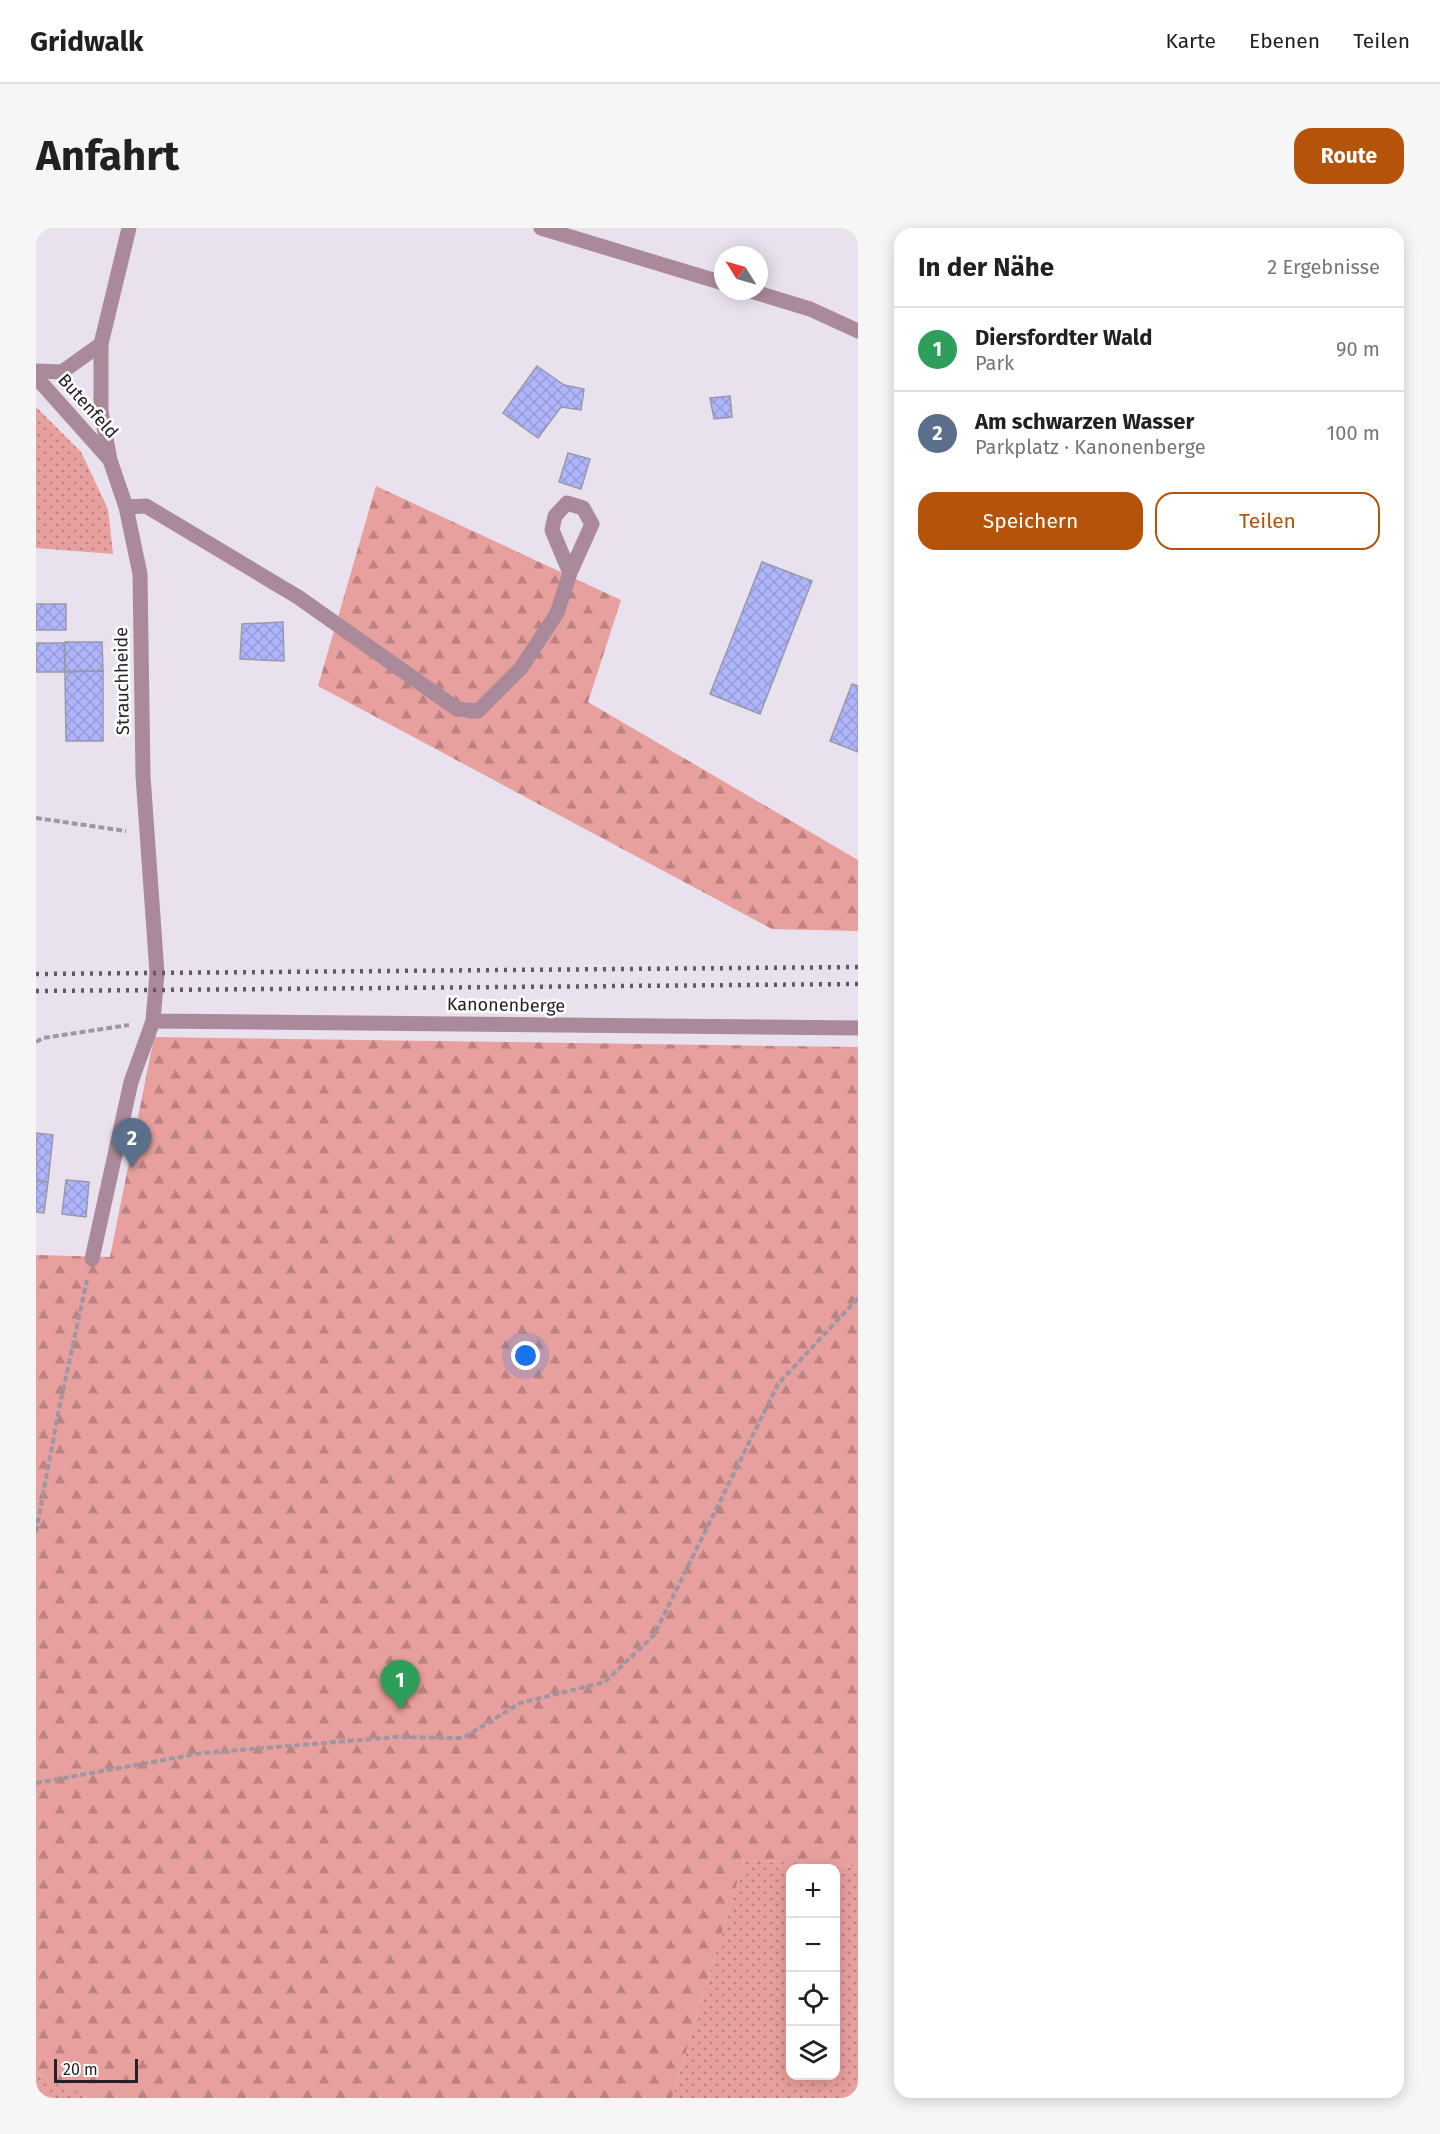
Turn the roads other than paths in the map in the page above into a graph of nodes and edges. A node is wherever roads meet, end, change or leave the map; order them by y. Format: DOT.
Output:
graph roads {
  1 [pos="129,228"];
  2 [pos="541,228"];
  3 [pos="714,280"];
  4 [pos="768,296"];
  5 [pos="858,331"];
  6 [pos="101,344"];
  7 [pos="36,371"];
  8 [pos="36,377"];
  9 [pos="110,460"];
  10 [pos="126,507"];
  11 [pos="570,573"];
  12 [pos="153,1021"];
  13 [pos="858,1028"];
  14 [pos="92,1258"];
  1 -- 6 [label="street, Strauchheide"];
  2 -- 3 [label="street"];
  4 -- 5 [label="street"];
  6 -- 7 [label="street"];
  6 -- 9 [label="street, Strauchheide"];
  8 -- 9 [label="street, Butenfeld"];
  9 -- 10 [label="street, Strauchheide"];
  10 -- 11 [label="street"];
  10 -- 12 [label="street, Strauchheide"];
  12 -- 13 [label="street, Kanonenberge"];
  12 -- 14 [label="street, Strauchheide"];
}
